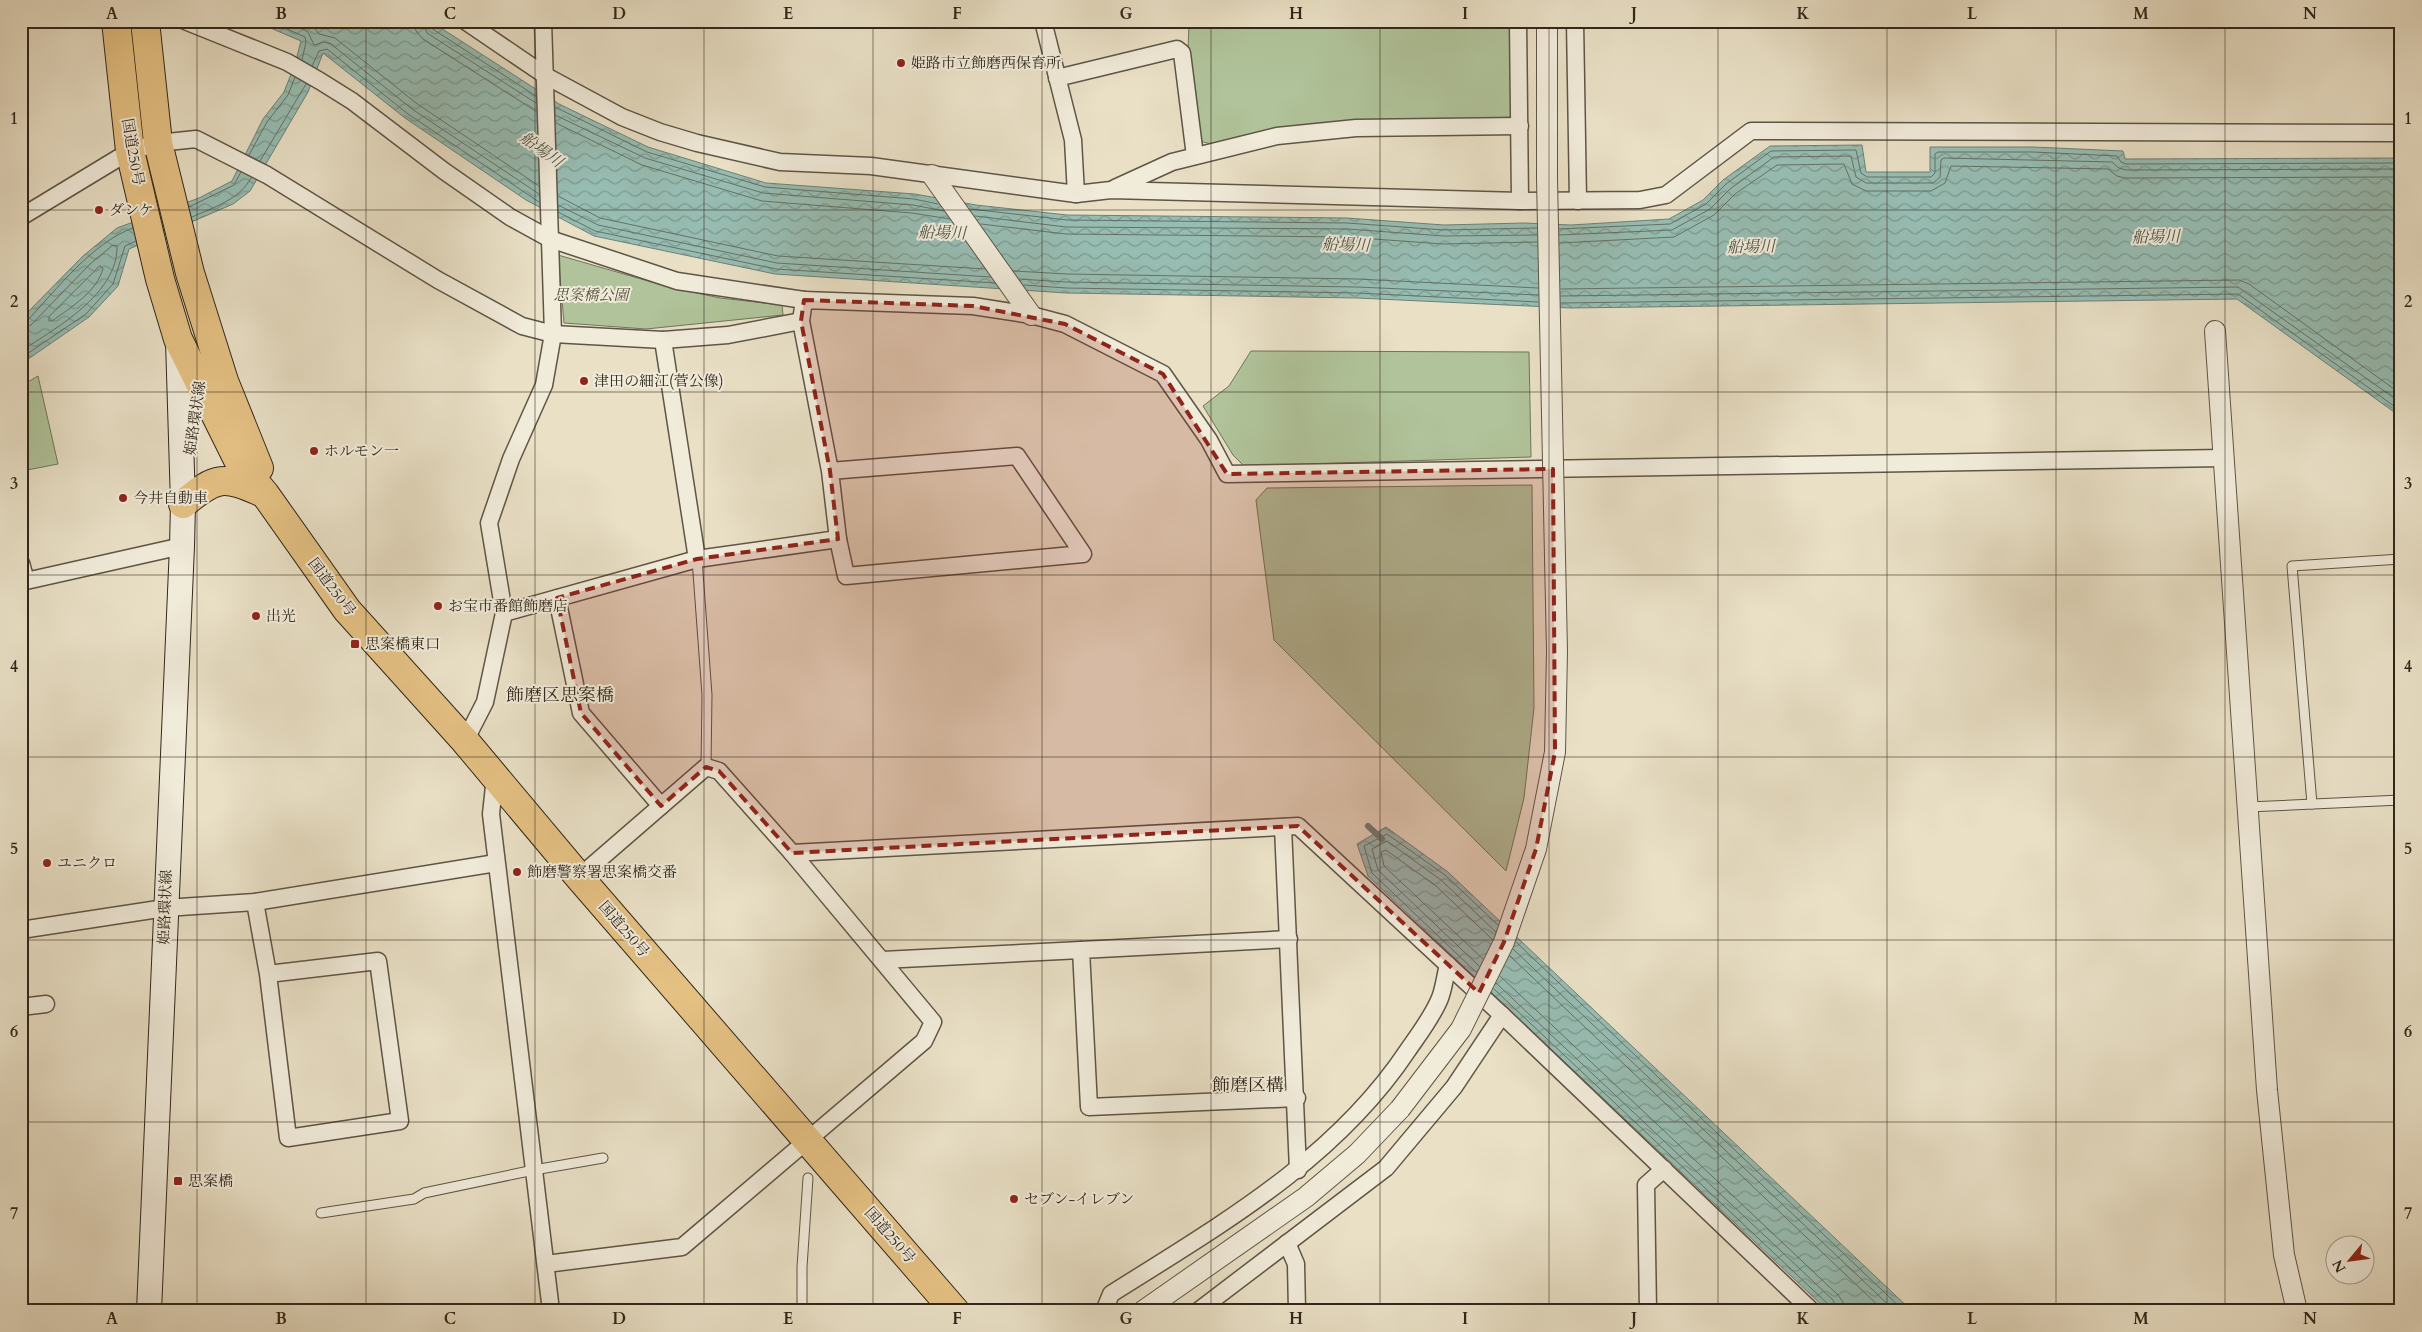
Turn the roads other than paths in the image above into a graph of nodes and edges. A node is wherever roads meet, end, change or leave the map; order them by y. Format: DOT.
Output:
graph roads {
  1 [pos="116,21"];
  2 [pos="145,21"];
  3 [pos="185,21"];
  4 [pos="466,21"];
  5 [pos="543,21"];
  6 [pos="1044,21"];
  7 [pos="1518,21"];
  8 [pos="1547,21"];
  9 [pos="1575,21"];
  10 [pos="546,76"];
  11 [pos="1057,78"];
  12 [pos="1520,126"];
  13 [pos="2401,133"];
  14 [pos="158,143"];
  15 [pos="130,151"];
  16 [pos="1195,156"];
  17 [pos="932,175"];
  18 [pos="1111,190"];
  19 [pos="1076,194"];
  20 [pos="1520,201"];
  21 [pos="1578,201"];
  22 [pos="21,217"];
  23 [pos="550,239"];
  24 [pos="804,300"];
  25 [pos="1031,315"];
  26 [pos="802,322"];
  27 [pos="207,331"];
  28 [pos="2215,331"];
  29 [pos="553,334"];
  30 [pos="178,339"];
  31 [pos="663,340"];
  32 [pos="200,382"];
  33 [pos="2224,458"];
  34 [pos="830,471"];
  35 [pos="265,494"];
  36 [pos="183,504"];
  37 [pos="838,539"];
  38 [pos="182,546"];
  39 [pos="696,558"];
  40 [pos="2401,559"];
  41 [pos="21,563"];
  42 [pos="556,598"];
  43 [pos="504,612"];
  44 [pos="465,741"];
  45 [pos="706,767"];
  46 [pos="495,777"];
  47 [pos="2401,800"];
  48 [pos="2312,804"];
  49 [pos="661,806"];
  50 [pos="2248,807"];
  51 [pos="1283,827"];
  52 [pos="792,853"];
  53 [pos="496,863"];
  54 [pos="579,877"];
  55 [pos="254,902"];
  56 [pos="165,908"];
  57 [pos="21,930"];
  58 [pos="1290,939"];
  59 [pos="1081,950"];
  60 [pos="882,960"];
  61 [pos="1448,965"];
  62 [pos="268,974"];
  63 [pos="46,1004"];
  64 [pos="21,1007"];
  65 [pos="1502,1015"];
  66 [pos="1297,1098"];
  67 [pos="809,1142"];
  68 [pos="603,1158"];
  69 [pos="1664,1169"];
  70 [pos="534,1170"];
  71 [pos="1298,1170"];
  72 [pos="808,1178"];
  73 [pos="321,1213"];
  74 [pos="1287,1243"];
  75 [pos="546,1264"];
  76 [pos="149,1311"];
  77 [pos="551,1311"];
  78 [pos="802,1311"];
  79 [pos="955,1311"];
  80 [pos="1104,1311"];
  81 [pos="1143,1311"];
  82 [pos="1198,1311"];
  83 [pos="1297,1311"];
  84 [pos="1648,1311"];
  85 [pos="1812,1311"];
  86 [pos="2297,1311"];
  1 -- 15 [label="highway, 国道250号"];
  2 -- 14 [label="highway, 国道250号"];
  3 -- 23 [label="street"];
  4 -- 10 [label="street"];
  5 -- 10 [label="street"];
  6 -- 11 [label="street"];
  7 -- 12 [label="street"];
  8 -- 81 [label="street, bridge"];
  9 -- 21 [label="street"];
  10 -- 17 [label="street"];
  10 -- 23 [label="street"];
  11 -- 16 [label="street"];
  11 -- 19 [label="street"];
  12 -- 16 [label="street"];
  12 -- 20 [label="street"];
  13 -- 21 [label="street"];
  14 -- 15 [label="street"];
  14 -- 27 [label="highway, 国道250号"];
  14 -- 29 [label="street"];
  15 -- 22 [label="street"];
  15 -- 30 [label="highway, 国道250号"];
  16 -- 18 [label="street"];
  17 -- 19 [label="street"];
  17 -- 25 [label="street"];
  18 -- 19 [label="street"];
  18 -- 20 [label="street"];
  20 -- 21 [label="street"];
  23 -- 24 [label="street"];
  23 -- 29 [label="street"];
  24 -- 25 [label="street"];
  24 -- 26 [label="street"];
  25 -- 33 [label="street"];
  26 -- 31 [label="street"];
  26 -- 34 [label="street"];
  27 -- 32 [label="main road, 姫路環状線"];
  27 -- 35 [label="highway, 国道250号"];
  28 -- 33 [label="street"];
  29 -- 31 [label="street"];
  29 -- 43 [label="street"];
  30 -- 32 [label="highway, 国道250号"];
  30 -- 36 [label="main road, 姫路環状線"];
  31 -- 39 [label="street"];
  32 -- 35 [label="highway, 国道250号"];
  32 -- 36 [label="main road, 姫路環状線"];
  33 -- 50 [label="street"];
  34 -- 37 [label="street"];
  34 -- 37 [label="street"];
  35 -- 36 [label="highway"];
  35 -- 44 [label="highway, 国道250号"];
  36 -- 38 [label="main road, 姫路環状線"];
  37 -- 39 [label="street"];
  38 -- 41 [label="street"];
  38 -- 56 [label="main road, 姫路環状線"];
  39 -- 42 [label="street"];
  39 -- 45 [label="lane"];
  40 -- 48 [label="lane"];
  42 -- 43 [label="street"];
  42 -- 49 [label="street"];
  43 -- 44 [label="street"];
  44 -- 46 [label="highway, 国道250号"];
  45 -- 49 [label="street"];
  45 -- 52 [label="street"];
  46 -- 53 [label="street"];
  46 -- 54 [label="highway, 国道250号"];
  47 -- 48 [label="lane"];
  48 -- 50 [label="lane"];
  49 -- 54 [label="street"];
  50 -- 86 [label="street"];
  51 -- 52 [label="street"];
  51 -- 58 [label="street"];
  51 -- 61 [label="street"];
  52 -- 60 [label="street"];
  53 -- 55 [label="street"];
  53 -- 70 [label="street"];
  54 -- 67 [label="highway, 国道250号"];
  55 -- 56 [label="street"];
  55 -- 62 [label="street"];
  56 -- 57 [label="street"];
  56 -- 76 [label="main road, 姫路環状線"];
  58 -- 59 [label="street"];
  58 -- 66 [label="street"];
  59 -- 60 [label="street"];
  59 -- 66 [label="street"];
  60 -- 67 [label="street"];
  61 -- 65 [label="street"];
  61 -- 71 [label="street"];
  62 -- 62 [label="street"];
  63 -- 64 [label="street"];
  65 -- 69 [label="street"];
  65 -- 74 [label="street"];
  66 -- 71 [label="street"];
  67 -- 75 [label="street"];
  67 -- 79 [label="highway, 国道250号"];
  68 -- 70 [label="lane"];
  69 -- 84 [label="street"];
  69 -- 85 [label="street"];
  70 -- 73 [label="lane"];
  70 -- 75 [label="street"];
  71 -- 80 [label="street"];
  72 -- 78 [label="lane"];
  74 -- 82 [label="street"];
  74 -- 83 [label="street"];
  75 -- 77 [label="street"];
}
